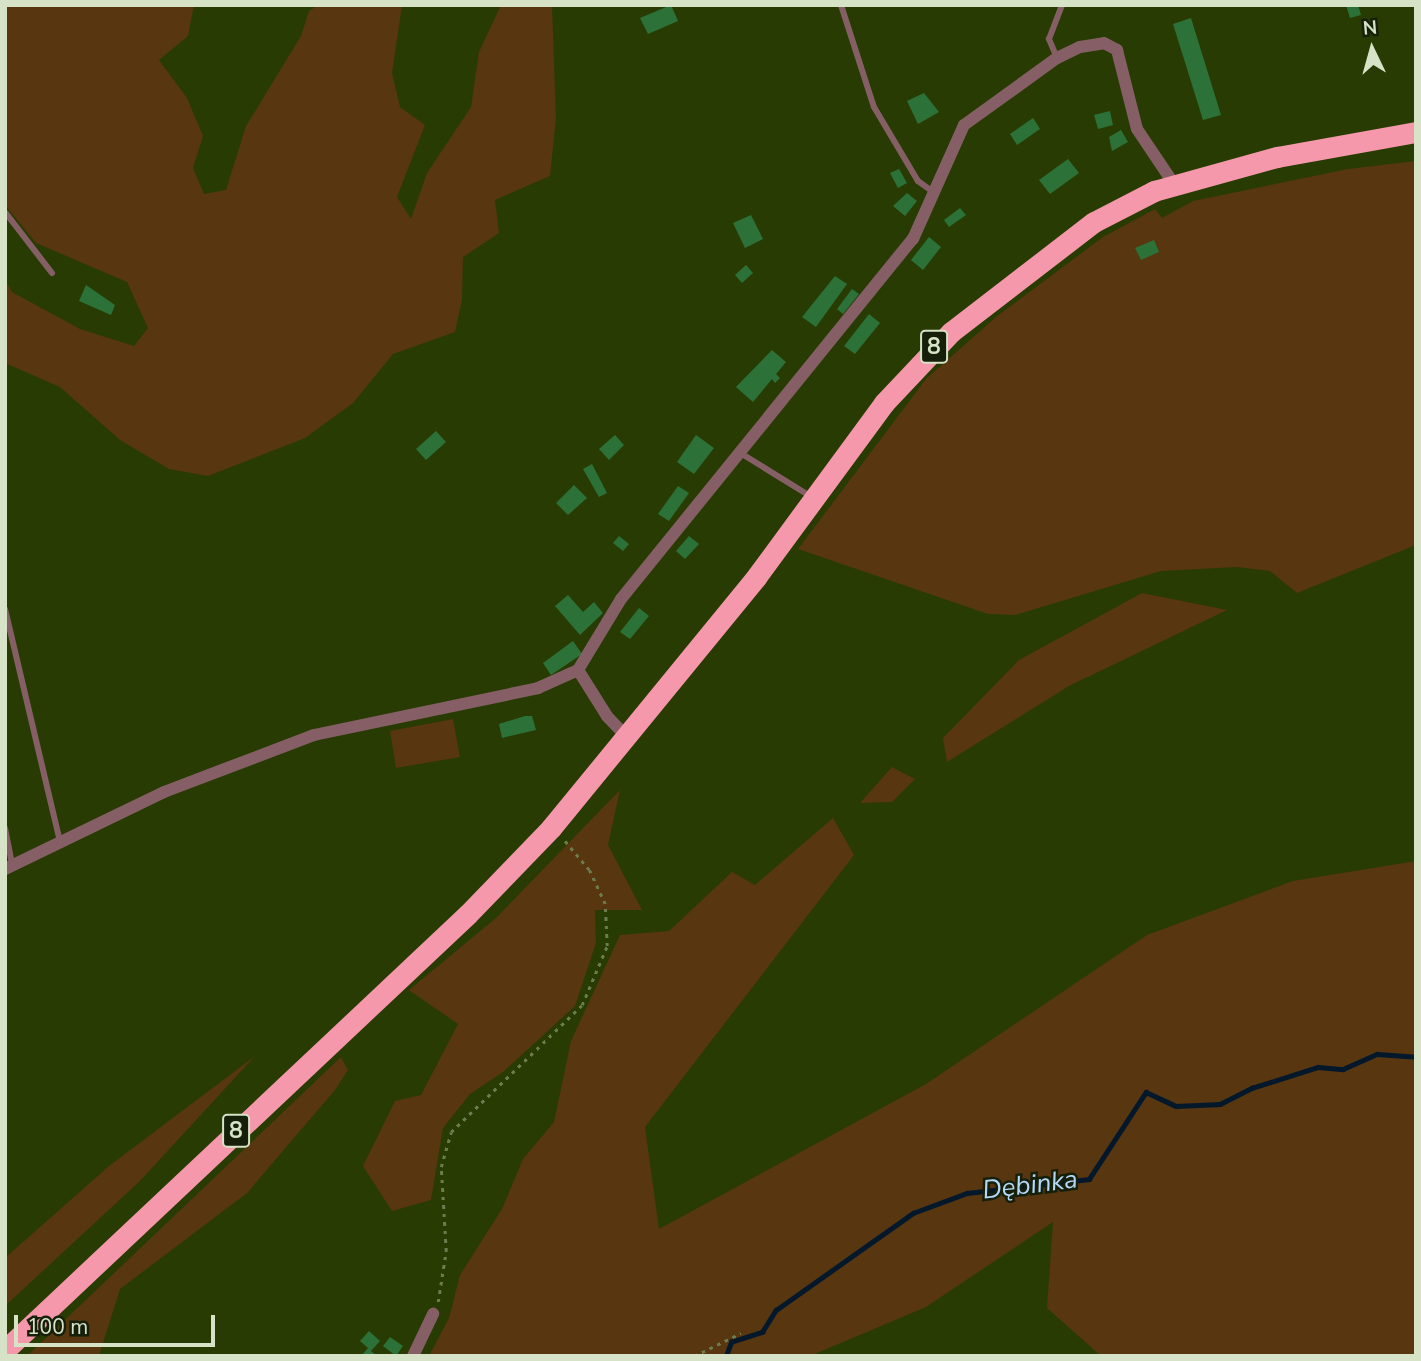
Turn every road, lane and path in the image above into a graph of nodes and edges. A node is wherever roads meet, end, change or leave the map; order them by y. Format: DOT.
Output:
graph roads {
  1 [pos="841,5"];
  2 [pos="1062,5"];
  3 [pos="1057,58"];
  4 [pos="1416,132"];
  5 [pos="1174,184"];
  6 [pos="933,192"];
  7 [pos="5,212"];
  8 [pos="52,272"];
  9 [pos="742,454"];
  10 [pos="815,498"];
  11 [pos="5,609"];
  12 [pos="578,670"];
  13 [pos="627,737"];
  14 [pos="5,828"];
  15 [pos="551,828"];
  16 [pos="61,844"];
  17 [pos="9,867"];
  18 [pos="433,1314"];
  19 [pos="741,1333"];
  20 [pos="5,1350"];
  21 [pos="413,1356"];
  22 [pos="694,1356"];
  1 -- 6 [label="lane"];
  2 -- 3 [label="lane"];
  3 -- 5 [label="street"];
  3 -- 6 [label="street"];
  4 -- 5 [label="highway, 8"];
  5 -- 10 [label="highway, 8"];
  6 -- 9 [label="street"];
  7 -- 8 [label="lane"];
  9 -- 10 [label="lane"];
  9 -- 12 [label="street"];
  10 -- 13 [label="highway, 8"];
  11 -- 16 [label="lane"];
  12 -- 13 [label="street"];
  12 -- 16 [label="street"];
  13 -- 15 [label="highway, 8"];
  14 -- 17 [label="lane"];
  15 -- 18 [label="path"];
  15 -- 20 [label="highway, 8"];
  16 -- 17 [label="street"];
  18 -- 21 [label="street"];
  19 -- 22 [label="path"];
}
